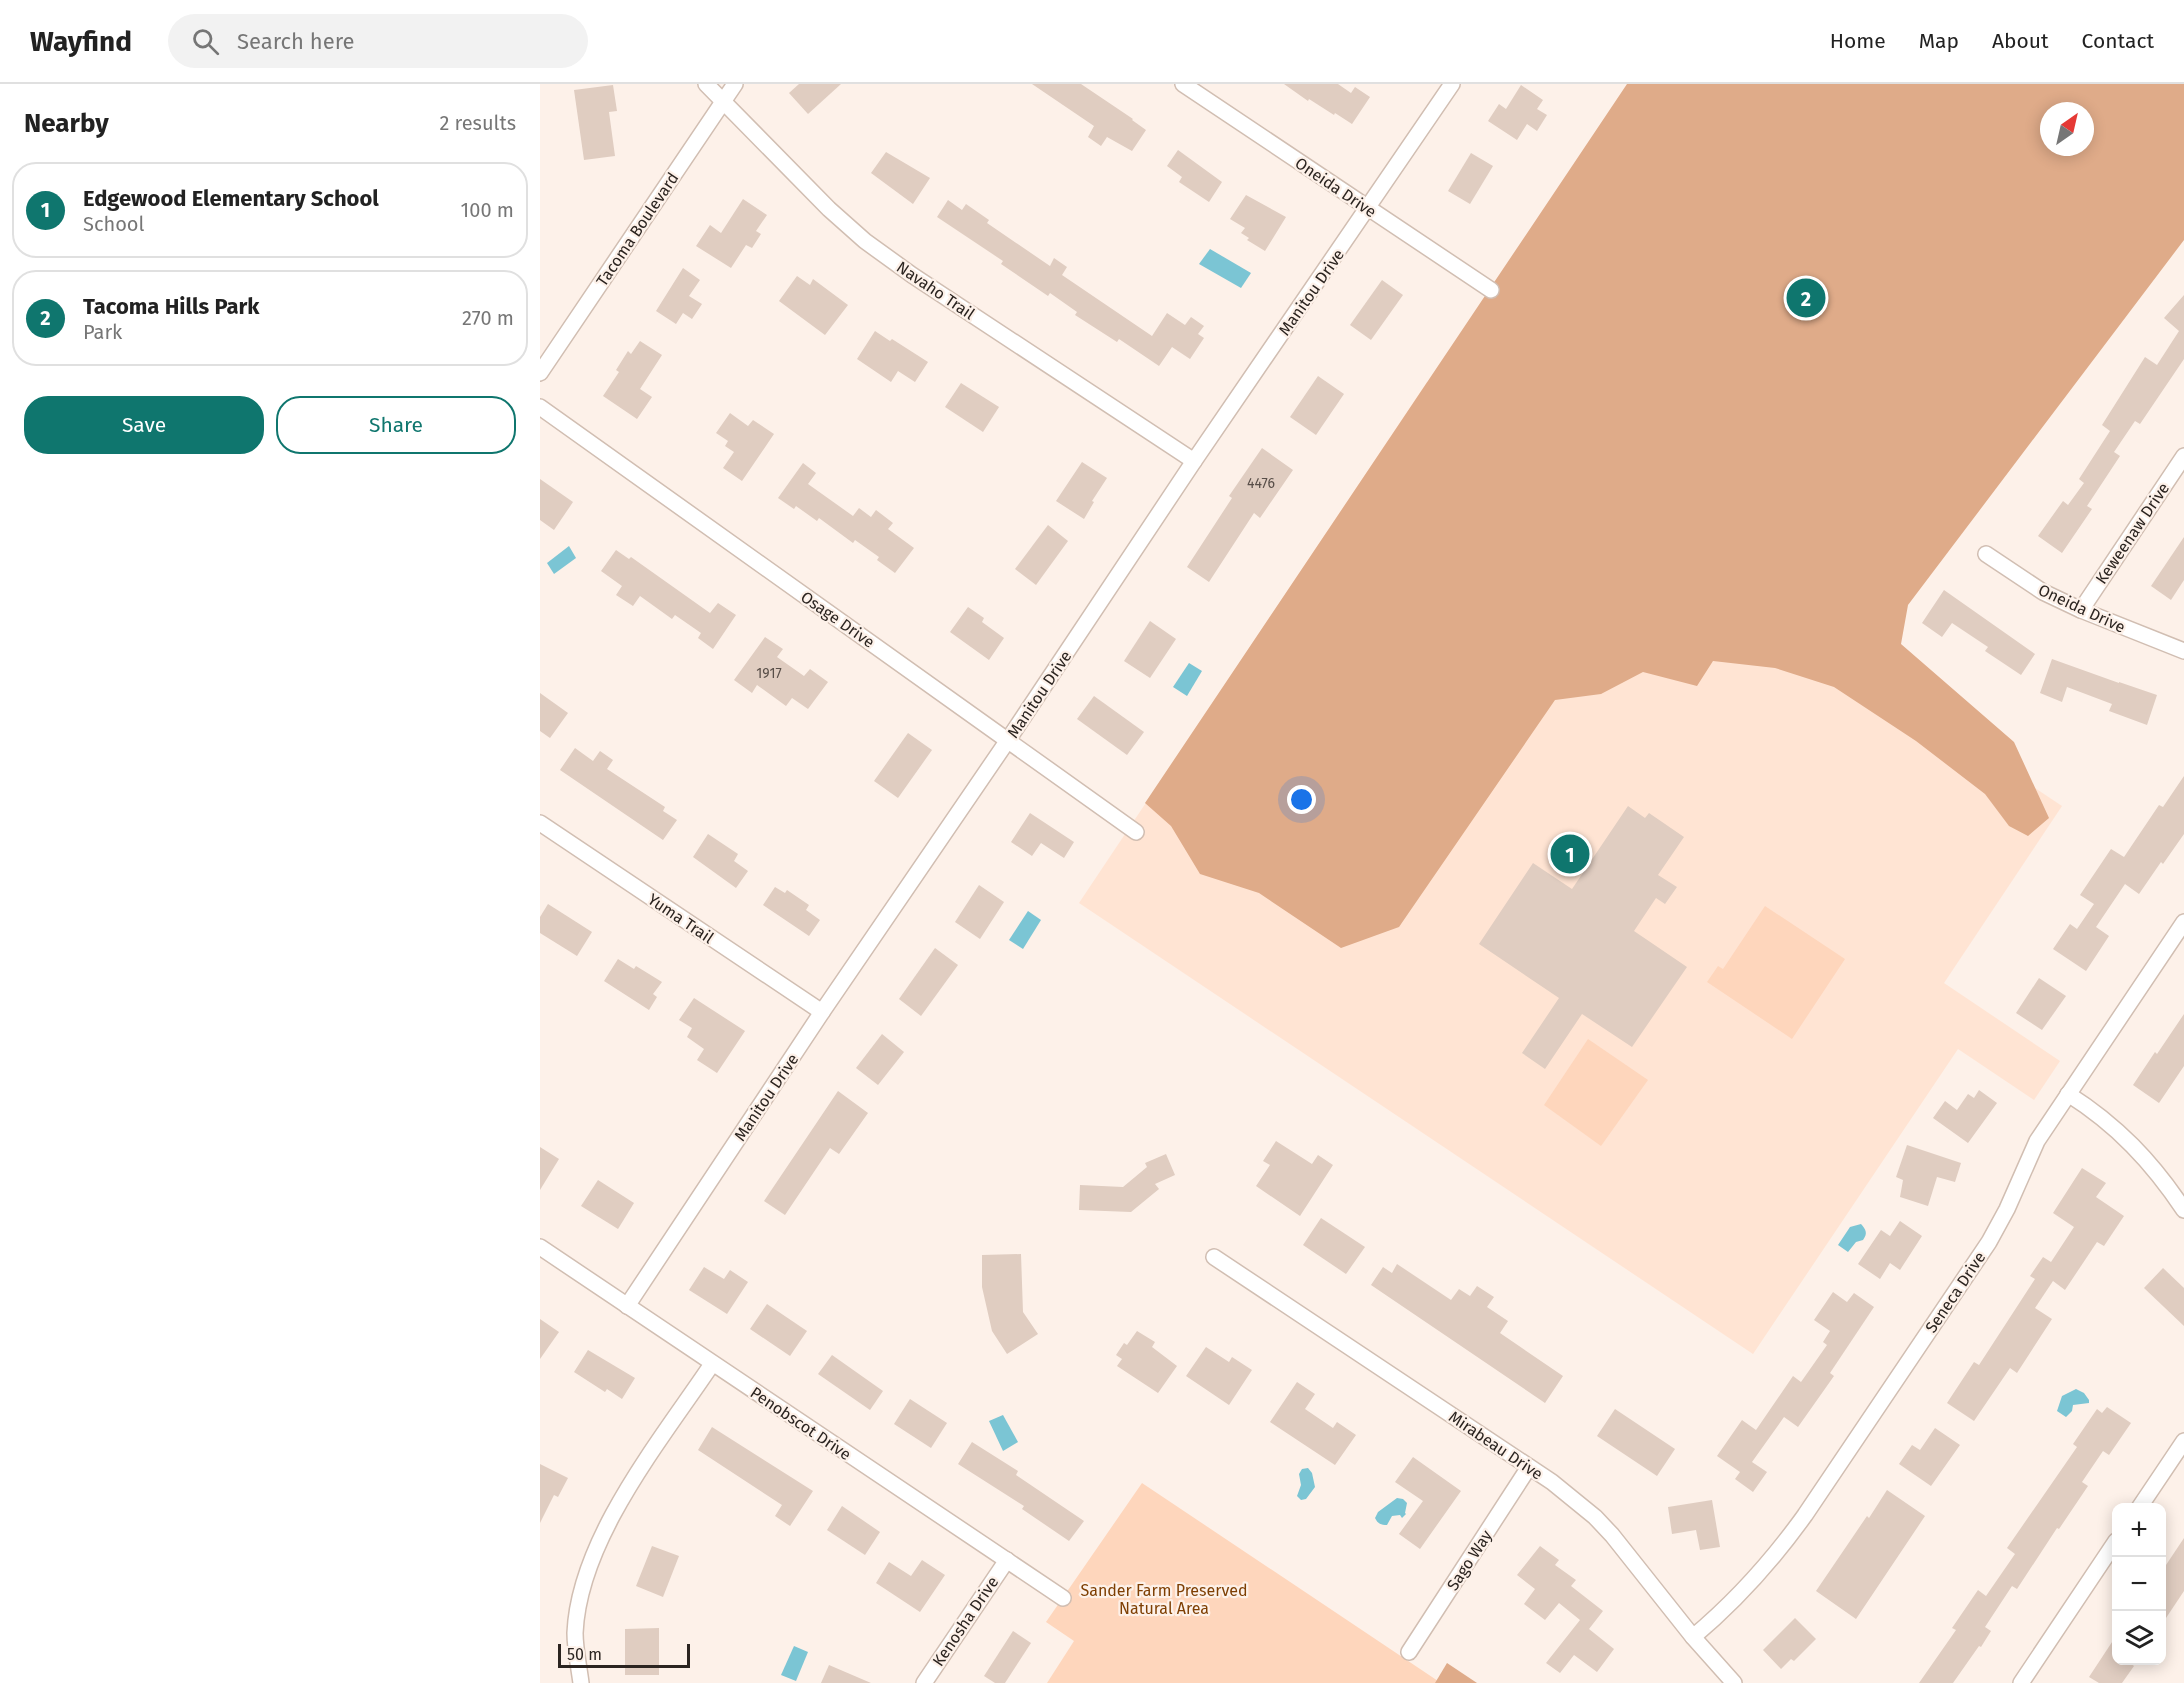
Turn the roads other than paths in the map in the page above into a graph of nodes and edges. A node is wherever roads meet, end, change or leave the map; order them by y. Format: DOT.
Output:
graph roads {
  1 [pos="706,84"];
  2 [pos="735,84"];
  3 [pos="1183,84"];
  4 [pos="1452,84"];
  5 [pos="723,100"];
  6 [pos="1368,208"];
  7 [pos="1491,290"];
  8 [pos="540,373"];
  9 [pos="540,407"];
  10 [pos="2184,456"];
  11 [pos="1194,461"];
  12 [pos="1986,554"];
  13 [pos="2081,610"];
  14 [pos="2184,651"];
  15 [pos="1008,740"];
  16 [pos="540,823"];
  17 [pos="1136,832"];
  18 [pos="2184,922"];
  19 [pos="822,1012"];
  20 [pos="2068,1094"];
  21 [pos="2184,1210"];
  22 [pos="540,1247"];
  23 [pos="1214,1257"];
  24 [pos="627,1306"];
  25 [pos="712,1364"];
  26 [pos="2184,1441"];
  27 [pos="1529,1467"];
  28 [pos="2142,1503"];
  29 [pos="2112,1547"];
  30 [pos="1007,1560"];
  31 [pos="1063,1598"];
  32 [pos="1693,1637"];
  33 [pos="1409,1652"];
  34 [pos="581,1683"];
  35 [pos="924,1683"];
  36 [pos="1734,1683"];
  37 [pos="2021,1683"];
  1 -- 5 [label="street, Navaho Trail"];
  2 -- 5 [label="street, Tacoma Boulevard"];
  3 -- 6 [label="street, Oneida Drive"];
  4 -- 6 [label="street, Manitou Drive"];
  5 -- 8 [label="street, Tacoma Boulevard"];
  5 -- 11 [label="street, Navaho Trail"];
  6 -- 7 [label="street, Oneida Drive"];
  6 -- 11 [label="street, Manitou Drive"];
  9 -- 15 [label="street, Osage Drive"];
  10 -- 13 [label="street, Keweenaw Drive"];
  11 -- 15 [label="street, Manitou Drive"];
  12 -- 13 [label="street, Oneida Drive"];
  13 -- 14 [label="street, Oneida Drive"];
  15 -- 17 [label="street, Osage Drive"];
  15 -- 19 [label="street, Manitou Drive"];
  16 -- 19 [label="street, Yuma Trail"];
  18 -- 20 [label="street, Seneca Drive"];
  19 -- 24 [label="street, Manitou Drive"];
  20 -- 21 [label="street"];
  20 -- 32 [label="street, Seneca Drive"];
  22 -- 24 [label="street, Penobscot Drive"];
  23 -- 27 [label="street, Mirabeau Drive"];
  24 -- 25 [label="street, Penobscot Drive"];
  25 -- 30 [label="street, Penobscot Drive"];
  25 -- 34 [label="street"];
  26 -- 28 [label="street"];
  27 -- 32 [label="street, Mirabeau Drive"];
  27 -- 33 [label="street, Sago Way"];
  29 -- 37 [label="street"];
  30 -- 31 [label="street, Penobscot Drive"];
  30 -- 35 [label="street, Kenosha Drive"];
  32 -- 36 [label="street, Mirabeau Drive"];
}
